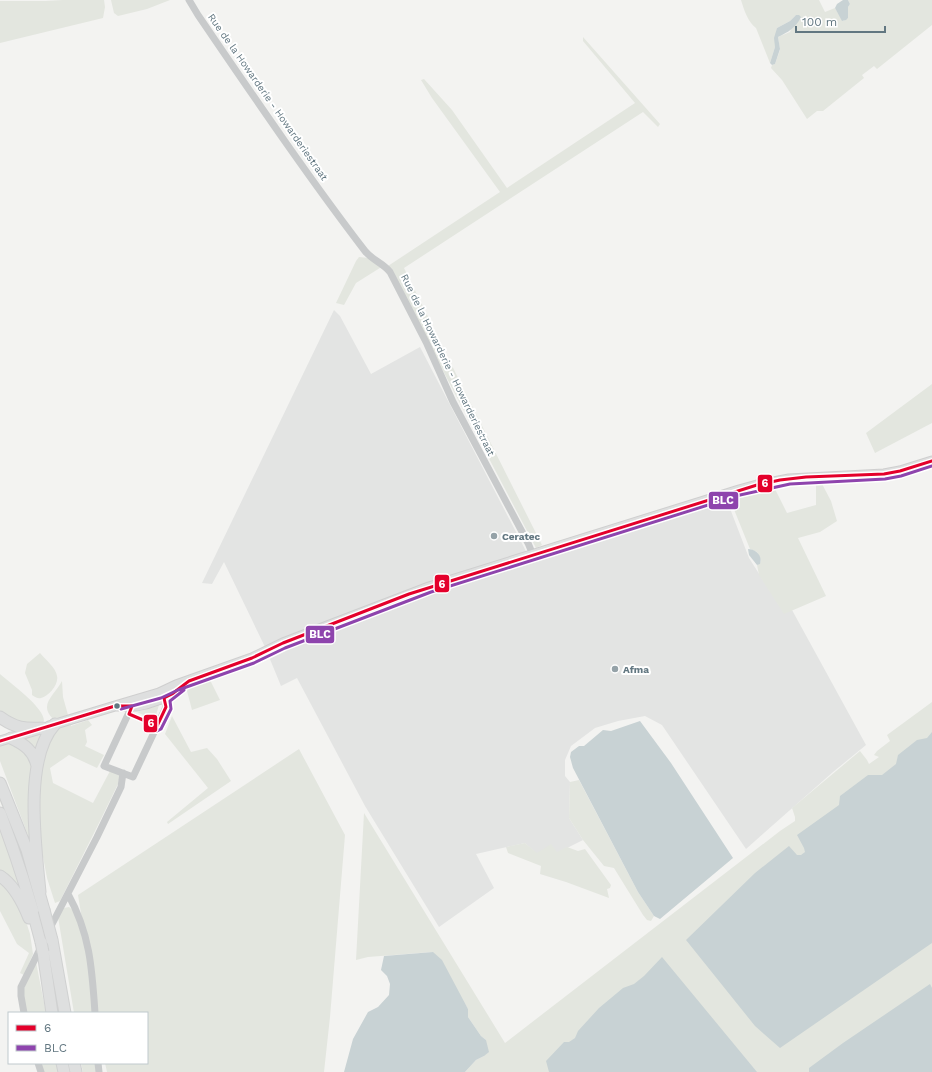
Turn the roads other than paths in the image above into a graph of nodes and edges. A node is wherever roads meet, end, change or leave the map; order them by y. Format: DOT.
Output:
graph roads {
  1 [pos="189,0"];
  2 [pos="932,461"];
  3 [pos="533,555"];
  4 [pos="162,696"];
  5 [pos="118,705"];
  6 [pos="132,706"];
  7 [pos="0,717"];
  8 [pos="55,724"];
  9 [pos="42,728"];
  10 [pos="11,738"];
  11 [pos="0,741"];
  12 [pos="38,767"];
  13 [pos="123,773"];
  14 [pos="0,783"];
  15 [pos="0,813"];
  16 [pos="0,876"];
  17 [pos="40,892"];
  18 [pos="68,894"];
  19 [pos="34,923"];
  20 [pos="45,945"];
  21 [pos="24,1012"];
  22 [pos="52,1012"];
  23 [pos="65,1012"];
  24 [pos="95,1012"];
  1 -- 3 [label="street, Rue de la Howarderie - Howarderiestraat"];
  2 -- 3 [label="main road"];
  3 -- 4 [label="main road"];
  4 -- 5 [label="main road"];
  4 -- 6 [label="main road"];
  4 -- 13 [label="street"];
  5 -- 6 [label="main road"];
  5 -- 8 [label="main road"];
  6 -- 13 [label="street"];
  7 -- 9 [label="highway"];
  8 -- 9 [label="main road"];
  8 -- 12 [label="highway"];
  9 -- 10 [label="main road"];
  10 -- 11 [label="main road"];
  10 -- 12 [label="highway"];
  12 -- 17 [label="highway"];
  13 -- 18 [label="street"];
  14 -- 17 [label="highway"];
  15 -- 19 [label="highway"];
  16 -- 19 [label="highway"];
  17 -- 20 [label="highway, bridge"];
  18 -- 21 [label="street"];
  18 -- 24 [label="street"];
  19 -- 20 [label="highway"];
  20 -- 22 [label="highway"];
  20 -- 23 [label="highway"];
}
